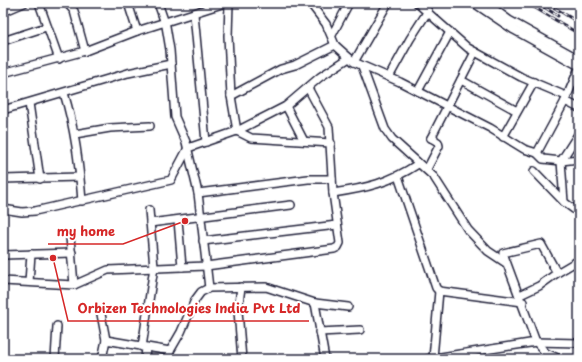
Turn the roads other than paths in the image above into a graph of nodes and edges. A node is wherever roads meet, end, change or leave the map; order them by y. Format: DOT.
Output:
graph roads {
  1 [pos="24,3"];
  2 [pos="39,3"];
  3 [pos="67,3"];
  4 [pos="128,3"];
  5 [pos="158,3"];
  6 [pos="310,3"];
  7 [pos="349,3"];
  8 [pos="388,3"];
  9 [pos="417,3"];
  10 [pos="474,3"];
  11 [pos="486,3"];
  12 [pos="225,4"];
  13 [pos="428,11"];
  14 [pos="3,12"];
  15 [pos="194,14"];
  16 [pos="165,23"];
  17 [pos="46,27"];
  18 [pos="137,31"];
  19 [pos="450,32"];
  20 [pos="332,35"];
  21 [pos="3,39"];
  22 [pos="336,45"];
  23 [pos="85,51"];
  24 [pos="475,52"];
  25 [pos="59,59"];
  26 [pos="579,59"];
  27 [pos="352,60"];
  28 [pos="171,64"];
  29 [pos="362,66"];
  30 [pos="579,67"];
  31 [pos="3,73"];
  32 [pos="389,77"];
  33 [pos="461,80"];
  34 [pos="534,82"];
  35 [pos="308,88"];
  36 [pos="418,91"];
  37 [pos="64,93"];
  38 [pos="231,96"];
  39 [pos="565,98"];
  40 [pos="29,102"];
  41 [pos="286,106"];
  42 [pos="447,106"];
  43 [pos="579,108"];
  44 [pos="3,110"];
  45 [pos="517,112"];
  46 [pos="150,126"];
  47 [pos="237,131"];
  48 [pos="579,133"];
  49 [pos="75,134"];
  50 [pos="504,137"];
  51 [pos="304,141"];
  52 [pos="206,142"];
  53 [pos="331,142"];
  54 [pos="188,148"];
  55 [pos="537,153"];
  56 [pos="579,159"];
  57 [pos="561,161"];
  58 [pos="418,164"];
  59 [pos="426,169"];
  60 [pos="534,171"];
  61 [pos="398,176"];
  62 [pos="80,177"];
  63 [pos="40,179"];
  64 [pos="332,179"];
  65 [pos="3,180"];
  66 [pos="198,193"];
  67 [pos="333,193"];
  68 [pos="82,201"];
  69 [pos="564,202"];
  70 [pos="291,205"];
  71 [pos="3,209"];
  72 [pos="149,210"];
  73 [pos="579,213"];
  74 [pos="200,218"];
  75 [pos="178,220"];
  76 [pos="150,223"];
  77 [pos="337,225"];
  78 [pos="70,237"];
  79 [pos="203,241"];
  80 [pos="72,253"];
  81 [pos="3,254"];
  82 [pos="31,254"];
  83 [pos="579,260"];
  84 [pos="506,263"];
  85 [pos="206,266"];
  86 [pos="154,267"];
  87 [pos="182,267"];
  88 [pos="557,273"];
  89 [pos="3,281"];
  90 [pos="29,282"];
  91 [pos="74,285"];
  92 [pos="241,287"];
  93 [pos="209,288"];
  94 [pos="439,290"];
  95 [pos="520,295"];
  96 [pos="522,302"];
  97 [pos="315,303"];
  98 [pos="348,307"];
  99 [pos="101,314"];
  100 [pos="57,326"];
  101 [pos="360,330"];
  102 [pos="319,332"];
  103 [pos="106,340"];
  104 [pos="536,342"];
  105 [pos="579,343"];
  106 [pos="144,347"];
  107 [pos="169,355"];
  108 [pos="448,357"];
  109 [pos="430,358"];
  110 [pos="56,359"];
  111 [pos="102,359"];
  112 [pos="145,359"];
  113 [pos="242,359"];
  114 [pos="325,359"];
  115 [pos="560,359"];
  1 -- 14 [label="street"];
  2 -- 17 [label="street"];
  3 -- 23 [label="street"];
  4 -- 18 [label="street"];
  5 -- 16 [label="street"];
  6 -- 20 [label="street"];
  7 -- 20 [label="street"];
  8 -- 27 [label="street"];
  9 -- 13 [label="street"];
  10 -- 30 [label="street"];
  11 -- 26 [label="street"];
  12 -- 15 [label="street"];
  12 -- 38 [label="street"];
  13 -- 19 [label="street"];
  13 -- 32 [label="street"];
  15 -- 16 [label="street"];
  15 -- 52 [label="street"];
  16 -- 18 [label="street"];
  16 -- 28 [label="street"];
  17 -- 21 [label="street"];
  17 -- 25 [label="street"];
  18 -- 23 [label="street"];
  19 -- 24 [label="street"];
  19 -- 36 [label="street"];
  20 -- 22 [label="street"];
  22 -- 27 [label="street"];
  22 -- 38 [label="street"];
  23 -- 25 [label="street"];
  24 -- 33 [label="street"];
  24 -- 34 [label="street"];
  25 -- 31 [label="street"];
  27 -- 29 [label="street"];
  27 -- 35 [label="street"];
  28 -- 37 [label="street"];
  28 -- 54 [label="street"];
  29 -- 32 [label="street"];
  29 -- 58 [label="street"];
  30 -- 39 [label="street"];
  32 -- 36 [label="street"];
  33 -- 42 [label="street"];
  33 -- 45 [label="street"];
  34 -- 39 [label="street"];
  34 -- 45 [label="street"];
  35 -- 41 [label="street"];
  35 -- 53 [label="street"];
  36 -- 42 [label="street"];
  37 -- 40 [label="street"];
  37 -- 49 [label="street"];
  38 -- 47 [label="street"];
  39 -- 43 [label="street"];
  39 -- 55 [label="street"];
  40 -- 44 [label="street"];
  40 -- 63 [label="street"];
  41 -- 47 [label="street"];
  41 -- 51 [label="street"];
  42 -- 50 [label="street"];
  42 -- 59 [label="street"];
  45 -- 50 [label="street"];
  46 -- 49 [label="street"];
  47 -- 51 [label="street"];
  47 -- 52 [label="street"];
  48 -- 57 [label="street"];
  49 -- 62 [label="street"];
  50 -- 55 [label="street"];
  51 -- 53 [label="street"];
  52 -- 54 [label="street"];
  53 -- 64 [label="street"];
  54 -- 66 [label="street"];
  54 -- 68 [label="street"];
  55 -- 57 [label="street"];
  56 -- 57 [label="street"];
  57 -- 69 [label="street"];
  58 -- 59 [label="street"];
  58 -- 61 [label="street"];
  59 -- 84 [label="street"];
  60 -- 69 [label="street"];
  61 -- 67 [label="street"];
  61 -- 94 [label="street"];
  62 -- 63 [label="street"];
  62 -- 68 [label="street"];
  63 -- 65 [label="street"];
  64 -- 66 [label="street"];
  64 -- 67 [label="street"];
  66 -- 74 [label="street"];
  67 -- 77 [label="street"];
  68 -- 71 [label="street"];
  69 -- 73 [label="street"];
  70 -- 74 [label="street"];
  72 -- 76 [label="street"];
  74 -- 75 [label="street"];
  74 -- 79 [label="street"];
  75 -- 76 [label="street"];
  75 -- 87 [label="street"];
  76 -- 86 [label="street"];
  77 -- 79 [label="street"];
  77 -- 85 [label="street"];
  78 -- 80 [label="street"];
  79 -- 85 [label="street"];
  80 -- 82 [label="street"];
  80 -- 91 [label="street"];
  81 -- 82 [label="street"];
  82 -- 90 [label="street"];
  83 -- 88 [label="street"];
  84 -- 88 [label="street"];
  84 -- 95 [label="street"];
  85 -- 87 [label="street"];
  85 -- 93 [label="street"];
  86 -- 87 [label="street"];
  86 -- 91 [label="street"];
  86 -- 106 [label="street"];
  88 -- 95 [label="street"];
  89 -- 90 [label="street"];
  90 -- 91 [label="street"];
  92 -- 93 [label="street"];
  92 -- 97 [label="street"];
  92 -- 113 [label="street"];
  93 -- 107 [label="street"];
  94 -- 96 [label="street"];
  94 -- 109 [label="street"];
  95 -- 96 [label="street"];
  96 -- 104 [label="street"];
  97 -- 98 [label="street"];
  97 -- 102 [label="street"];
  99 -- 103 [label="street"];
  100 -- 110 [label="street"];
  101 -- 102 [label="street"];
  102 -- 114 [label="street"];
  103 -- 106 [label="street"];
  103 -- 111 [label="street"];
  104 -- 105 [label="street"];
  104 -- 108 [label="street"];
  104 -- 115 [label="street"];
  106 -- 107 [label="street"];
  106 -- 112 [label="street"];
  108 -- 109 [label="street"];
}
